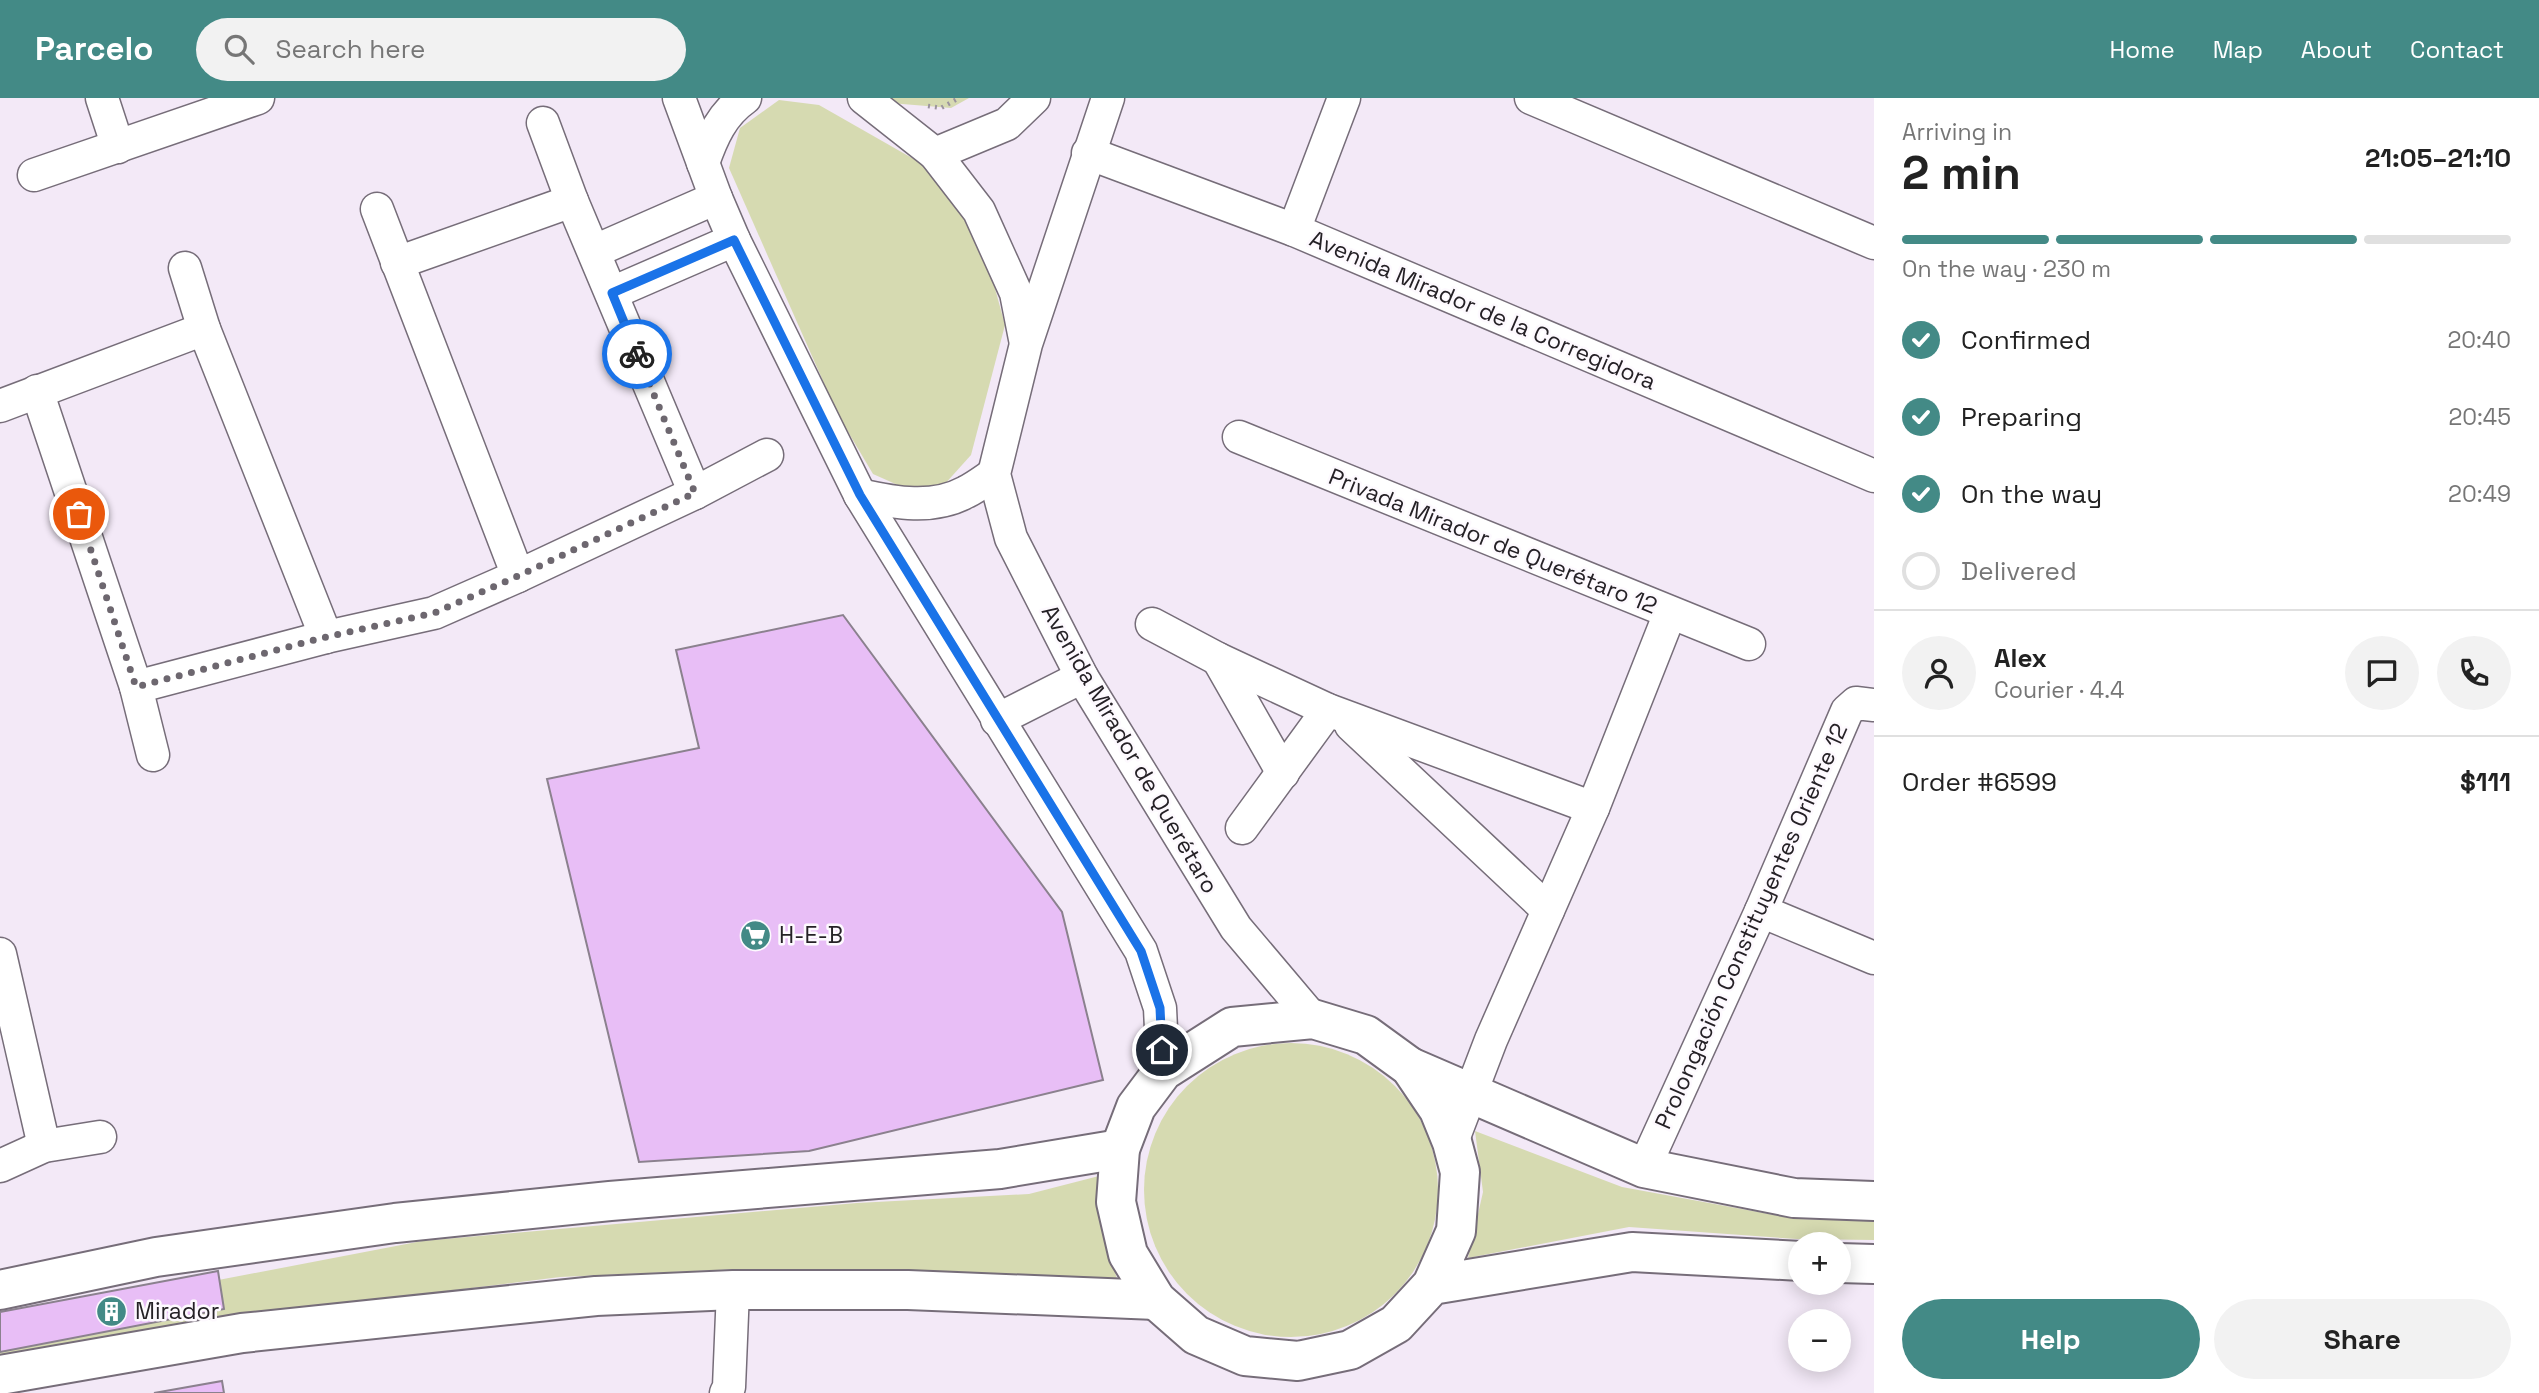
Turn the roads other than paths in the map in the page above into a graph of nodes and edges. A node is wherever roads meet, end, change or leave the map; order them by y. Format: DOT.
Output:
graph roads {
  1 [pos="102,98"];
  2 [pos="258,98"];
  3 [pos="679,98"];
  4 [pos="745,98"];
  5 [pos="864,98"];
  6 [pos="1034,98"];
  7 [pos="1108,98"];
  8 [pos="1344,98"];
  9 [pos="1531,98"];
  10 [pos="543,123"];
  11 [pos="118,147"];
  12 [pos="1088,153"];
  13 [pos="935,154"];
  14 [pos="703,163"];
  15 [pos="34,175"];
  16 [pos="716,198"];
  17 [pos="572,201"];
  18 [pos="377,209"];
  19 [pos="1294,230"];
  20 [pos="734,240"];
  21 [pos="1874,243"];
  22 [pos="594,251"];
  23 [pos="397,262"];
  24 [pos="186,268"];
  25 [pos="612,293"];
  26 [pos="204,329"];
  27 [pos="1026,344"];
  28 [pos="37,391"];
  29 [pos="0,406"];
  30 [pos="1238,437"];
  31 [pos="767,455"];
  32 [pos="994,474"];
  33 [pos="1874,476"];
  34 [pos="695,493"];
  35 [pos="860,495"];
  36 [pos="518,576"];
  37 [pos="1670,613"];
  38 [pos="1152,624"];
  39 [pos="326,637"];
  40 [pos="1749,644"];
  41 [pos="1218,659"];
  42 [pos="1082,677"];
  43 [pos="136,687"];
  44 [pos="1874,705"];
  45 [pos="1334,712"];
  46 [pos="997,720"];
  47 [pos="153,755"];
  48 [pos="1283,773"];
  49 [pos="1593,808"];
  50 [pos="1242,828"];
  51 [pos="1548,910"];
  52 [pos="1761,911"];
  53 [pos="0,956"];
  54 [pos="1874,958"];
  55 [pos="1313,1019"];
  56 [pos="1410,1068"];
  57 [pos="1163,1071"];
  58 [pos="1470,1095"];
  59 [pos="100,1137"];
  60 [pos="1452,1142"];
  61 [pos="44,1146"];
  62 [pos="1120,1149"];
  63 [pos="0,1166"];
  64 [pos="1644,1168"];
  65 [pos="1874,1200"];
  66 [pos="1788,1260"];
  67 [pos="1851,1263"];
  68 [pos="1874,1264"];
  69 [pos="1432,1285"];
  70 [pos="0,1290"];
  71 [pos="733,1290"];
  72 [pos="1156,1300"];
  73 [pos="0,1375"];
  74 [pos="726,1393"];
  1 -- 11 [label="street"];
  2 -- 11 [label="street"];
  3 -- 14 [label="street"];
  4 -- 14 [label="street"];
  5 -- 13 [label="street, Avenida Mirador de Querétaro"];
  6 -- 13 [label="street"];
  7 -- 12 [label="street"];
  8 -- 19 [label="street"];
  9 -- 21 [label="street"];
  10 -- 17 [label="street"];
  11 -- 15 [label="street"];
  12 -- 19 [label="street, Avenida Mirador de la Corregidora"];
  12 -- 27 [label="street"];
  13 -- 27 [label="street, Avenida Mirador de Querétaro"];
  14 -- 16 [label="street"];
  16 -- 20 [label="street"];
  16 -- 22 [label="street"];
  17 -- 22 [label="street"];
  17 -- 23 [label="street"];
  18 -- 23 [label="street"];
  19 -- 33 [label="street, Avenida Mirador de la Corregidora"];
  20 -- 25 [label="street"];
  20 -- 35 [label="street"];
  22 -- 25 [label="street"];
  23 -- 36 [label="street"];
  24 -- 26 [label="street"];
  25 -- 34 [label="street"];
  26 -- 28 [label="street"];
  26 -- 39 [label="street"];
  27 -- 32 [label="street, Avenida Mirador de Querétaro"];
  28 -- 29 [label="street"];
  28 -- 43 [label="street"];
  30 -- 37 [label="street, Privada Mirador de Querétaro 12"];
  31 -- 34 [label="street"];
  32 -- 35 [label="street"];
  32 -- 42 [label="street, Avenida Mirador de Querétaro"];
  34 -- 36 [label="street"];
  35 -- 46 [label="street"];
  36 -- 39 [label="street"];
  37 -- 40 [label="street"];
  37 -- 49 [label="street, Privada Mirador de Querétaro 12"];
  38 -- 41 [label="street"];
  39 -- 43 [label="street"];
  41 -- 45 [label="street"];
  41 -- 48 [label="street"];
  42 -- 46 [label="street"];
  42 -- 55 [label="street, Avenida Mirador de Querétaro"];
  43 -- 47 [label="street"];
  44 -- 52 [label="street, Prolongación Constituyentes Oriente 12"];
  45 -- 48 [label="street"];
  45 -- 49 [label="street"];
  45 -- 51 [label="street"];
  46 -- 57 [label="street"];
  48 -- 50 [label="street"];
  49 -- 51 [label="street, Privada Mirador de Querétaro 12"];
  51 -- 58 [label="street, Privada Mirador de Querétaro 12"];
  52 -- 54 [label="street"];
  52 -- 64 [label="street, Prolongación Constituyentes Oriente 12"];
  53 -- 61 [label="street"];
  55 -- 56 [label="street"];
  55 -- 57 [label="street"];
  56 -- 58 [label="street"];
  56 -- 60 [label="street"];
  57 -- 62 [label="street"];
  58 -- 60 [label="street, Privada Mirador de Querétaro 12"];
  58 -- 64 [label="street"];
  59 -- 61 [label="street"];
  60 -- 69 [label="street"];
  61 -- 63 [label="street"];
  62 -- 70 [label="street"];
  62 -- 72 [label="street"];
  64 -- 65 [label="street"];
  66 -- 69 [label="street"];
  67 -- 68 [label="street"];
  69 -- 72 [label="street"];
  71 -- 72 [label="street"];
  71 -- 73 [label="street"];
  71 -- 74 [label="street"];
}
